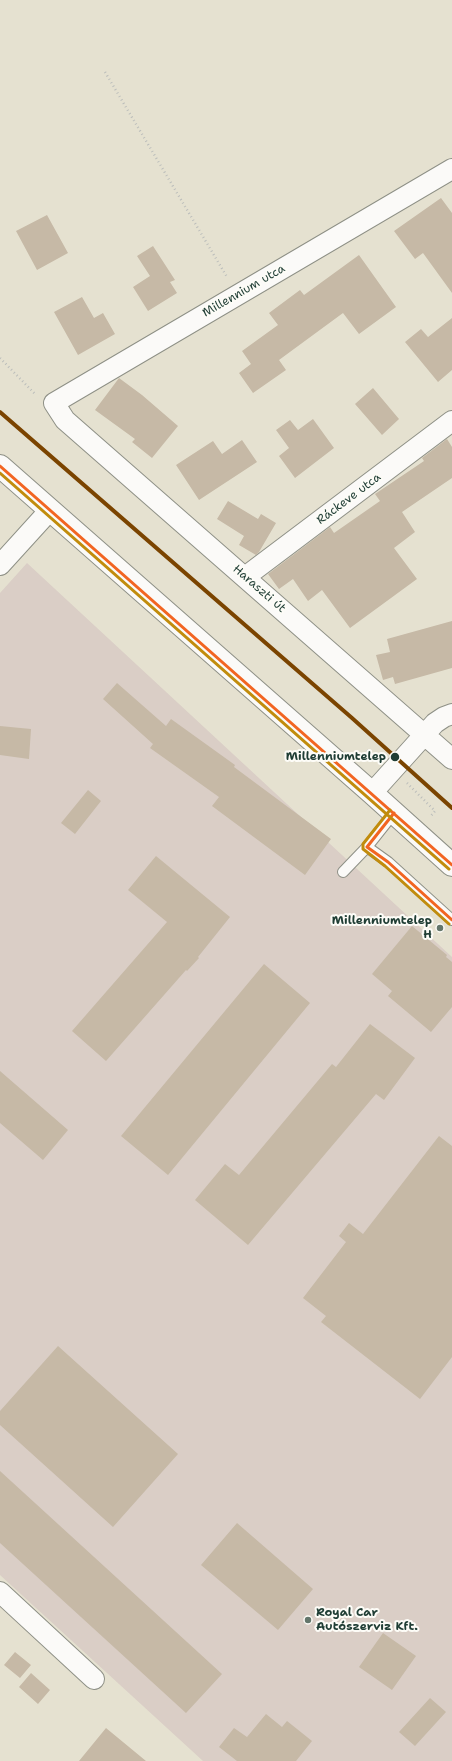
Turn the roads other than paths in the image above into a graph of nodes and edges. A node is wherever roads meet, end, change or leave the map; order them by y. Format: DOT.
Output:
graph roads {
  1 [pos="452,169"];
  2 [pos="65,420"];
  3 [pos="452,421"];
  4 [pos="0,466"];
  5 [pos="50,510"];
  6 [pos="0,565"];
  7 [pos="246,577"];
  8 [pos="452,714"];
  9 [pos="424,735"];
  10 [pos="452,758"];
  11 [pos="372,793"];
  12 [pos="394,813"];
  13 [pos="367,847"];
  14 [pos="452,865"];
  15 [pos="343,872"];
  16 [pos="452,920"];
  17 [pos="0,1592"];
  18 [pos="94,1679"];
  1 -- 2 [label="street, Millennium utca"];
  2 -- 7 [label="street, Haraszti út"];
  3 -- 7 [label="street, Ráckeve utca"];
  4 -- 5 [label="main road"];
  5 -- 6 [label="street"];
  5 -- 11 [label="main road"];
  7 -- 9 [label="street, Haraszti út"];
  8 -- 9 [label="street"];
  9 -- 10 [label="street, Haraszti út"];
  9 -- 11 [label="street"];
  11 -- 12 [label="main road"];
  12 -- 13 [label="lane"];
  12 -- 14 [label="main road"];
  13 -- 15 [label="lane"];
  13 -- 16 [label="lane"];
  17 -- 18 [label="street"];
}
